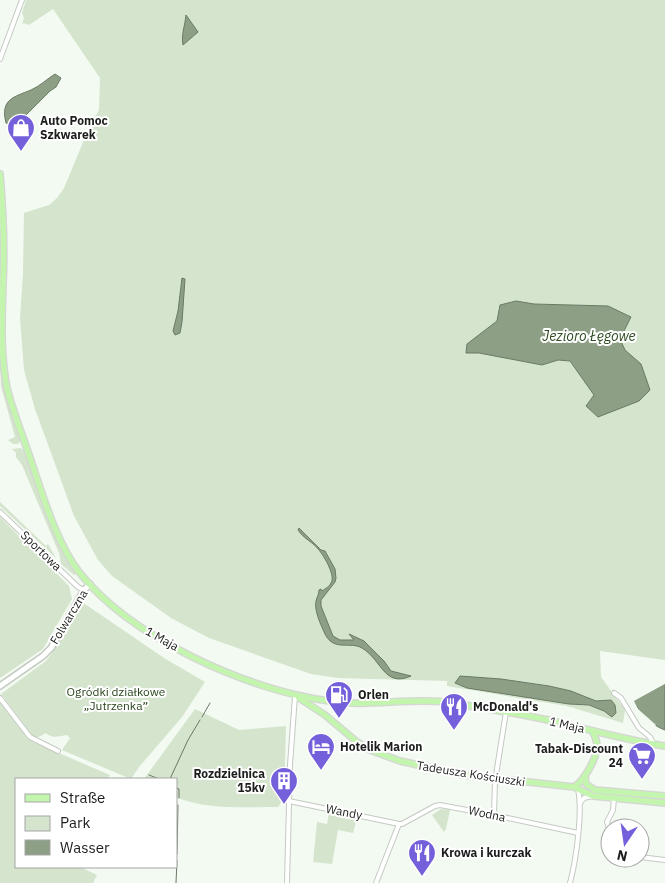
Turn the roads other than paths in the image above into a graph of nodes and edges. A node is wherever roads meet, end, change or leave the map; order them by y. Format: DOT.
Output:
graph roads {
  1 [pos="22,0"];
  2 [pos="0,59"];
  3 [pos="0,174"];
  4 [pos="0,330"];
  5 [pos="0,512"];
  6 [pos="90,584"];
  7 [pos="84,590"];
  8 [pos="0,686"];
  9 [pos="614,693"];
  10 [pos="295,696"];
  11 [pos="0,698"];
  12 [pos="329,701"];
  13 [pos="506,712"];
  14 [pos="325,714"];
  15 [pos="592,731"];
  16 [pos="654,744"];
  17 [pos="665,746"];
  18 [pos="58,751"];
  19 [pos="585,776"];
  20 [pos="495,780"];
  21 [pos="576,788"];
  22 [pos="593,796"];
  23 [pos="665,796"];
  24 [pos="614,798"];
  25 [pos="289,801"];
  26 [pos="665,803"];
  27 [pos="579,806"];
  28 [pos="494,815"];
  29 [pos="609,818"];
  30 [pos="399,824"];
  31 [pos="578,833"];
  32 [pos="650,858"];
  33 [pos="665,860"];
  34 [pos="287,883"];
  35 [pos="376,883"];
  36 [pos="570,883"];
  1 -- 2 [label="street"];
  3 -- 4 [label="main road, 1 Maja"];
  4 -- 6 [label="main road, 1 Maja"];
  5 -- 7 [label="street, Sportowa"];
  6 -- 7 [label="street, Folwarczna"];
  6 -- 10 [label="main road, 1 Maja"];
  7 -- 8 [label="street, Folwarczna"];
  9 -- 16 [label="street"];
  10 -- 12 [label="main road, 1 Maja"];
  10 -- 14 [label="main road, Tadeusza Kościuszki"];
  10 -- 25 [label="street"];
  11 -- 18 [label="street"];
  12 -- 13 [label="main road, 1 Maja"];
  12 -- 14 [label="main road"];
  13 -- 15 [label="main road, 1 Maja"];
  13 -- 20 [label="street"];
  14 -- 20 [label="main road, Tadeusza Kościuszki"];
  15 -- 16 [label="main road, 1 Maja"];
  15 -- 19 [label="main road"];
  16 -- 17 [label="main road, 1 Maja"];
  19 -- 21 [label="main road"];
  19 -- 23 [label="main road"];
  20 -- 21 [label="main road, Tadeusza Kościuszki"];
  20 -- 28 [label="street"];
  21 -- 22 [label="main road, Tadeusza Kościuszki"];
  21 -- 27 [label="street"];
  22 -- 24 [label="main road, Tadeusza Kościuszki"];
  22 -- 27 [label="street"];
  24 -- 26 [label="main road, Tadeusza Kościuszki"];
  24 -- 29 [label="street"];
  25 -- 30 [label="street, Wandy"];
  25 -- 34 [label="street"];
  27 -- 31 [label="street"];
  28 -- 30 [label="street, Wodna"];
  28 -- 31 [label="street, Wodna"];
  30 -- 35 [label="street"];
  31 -- 36 [label="street"];
  32 -- 33 [label="street"];
}
